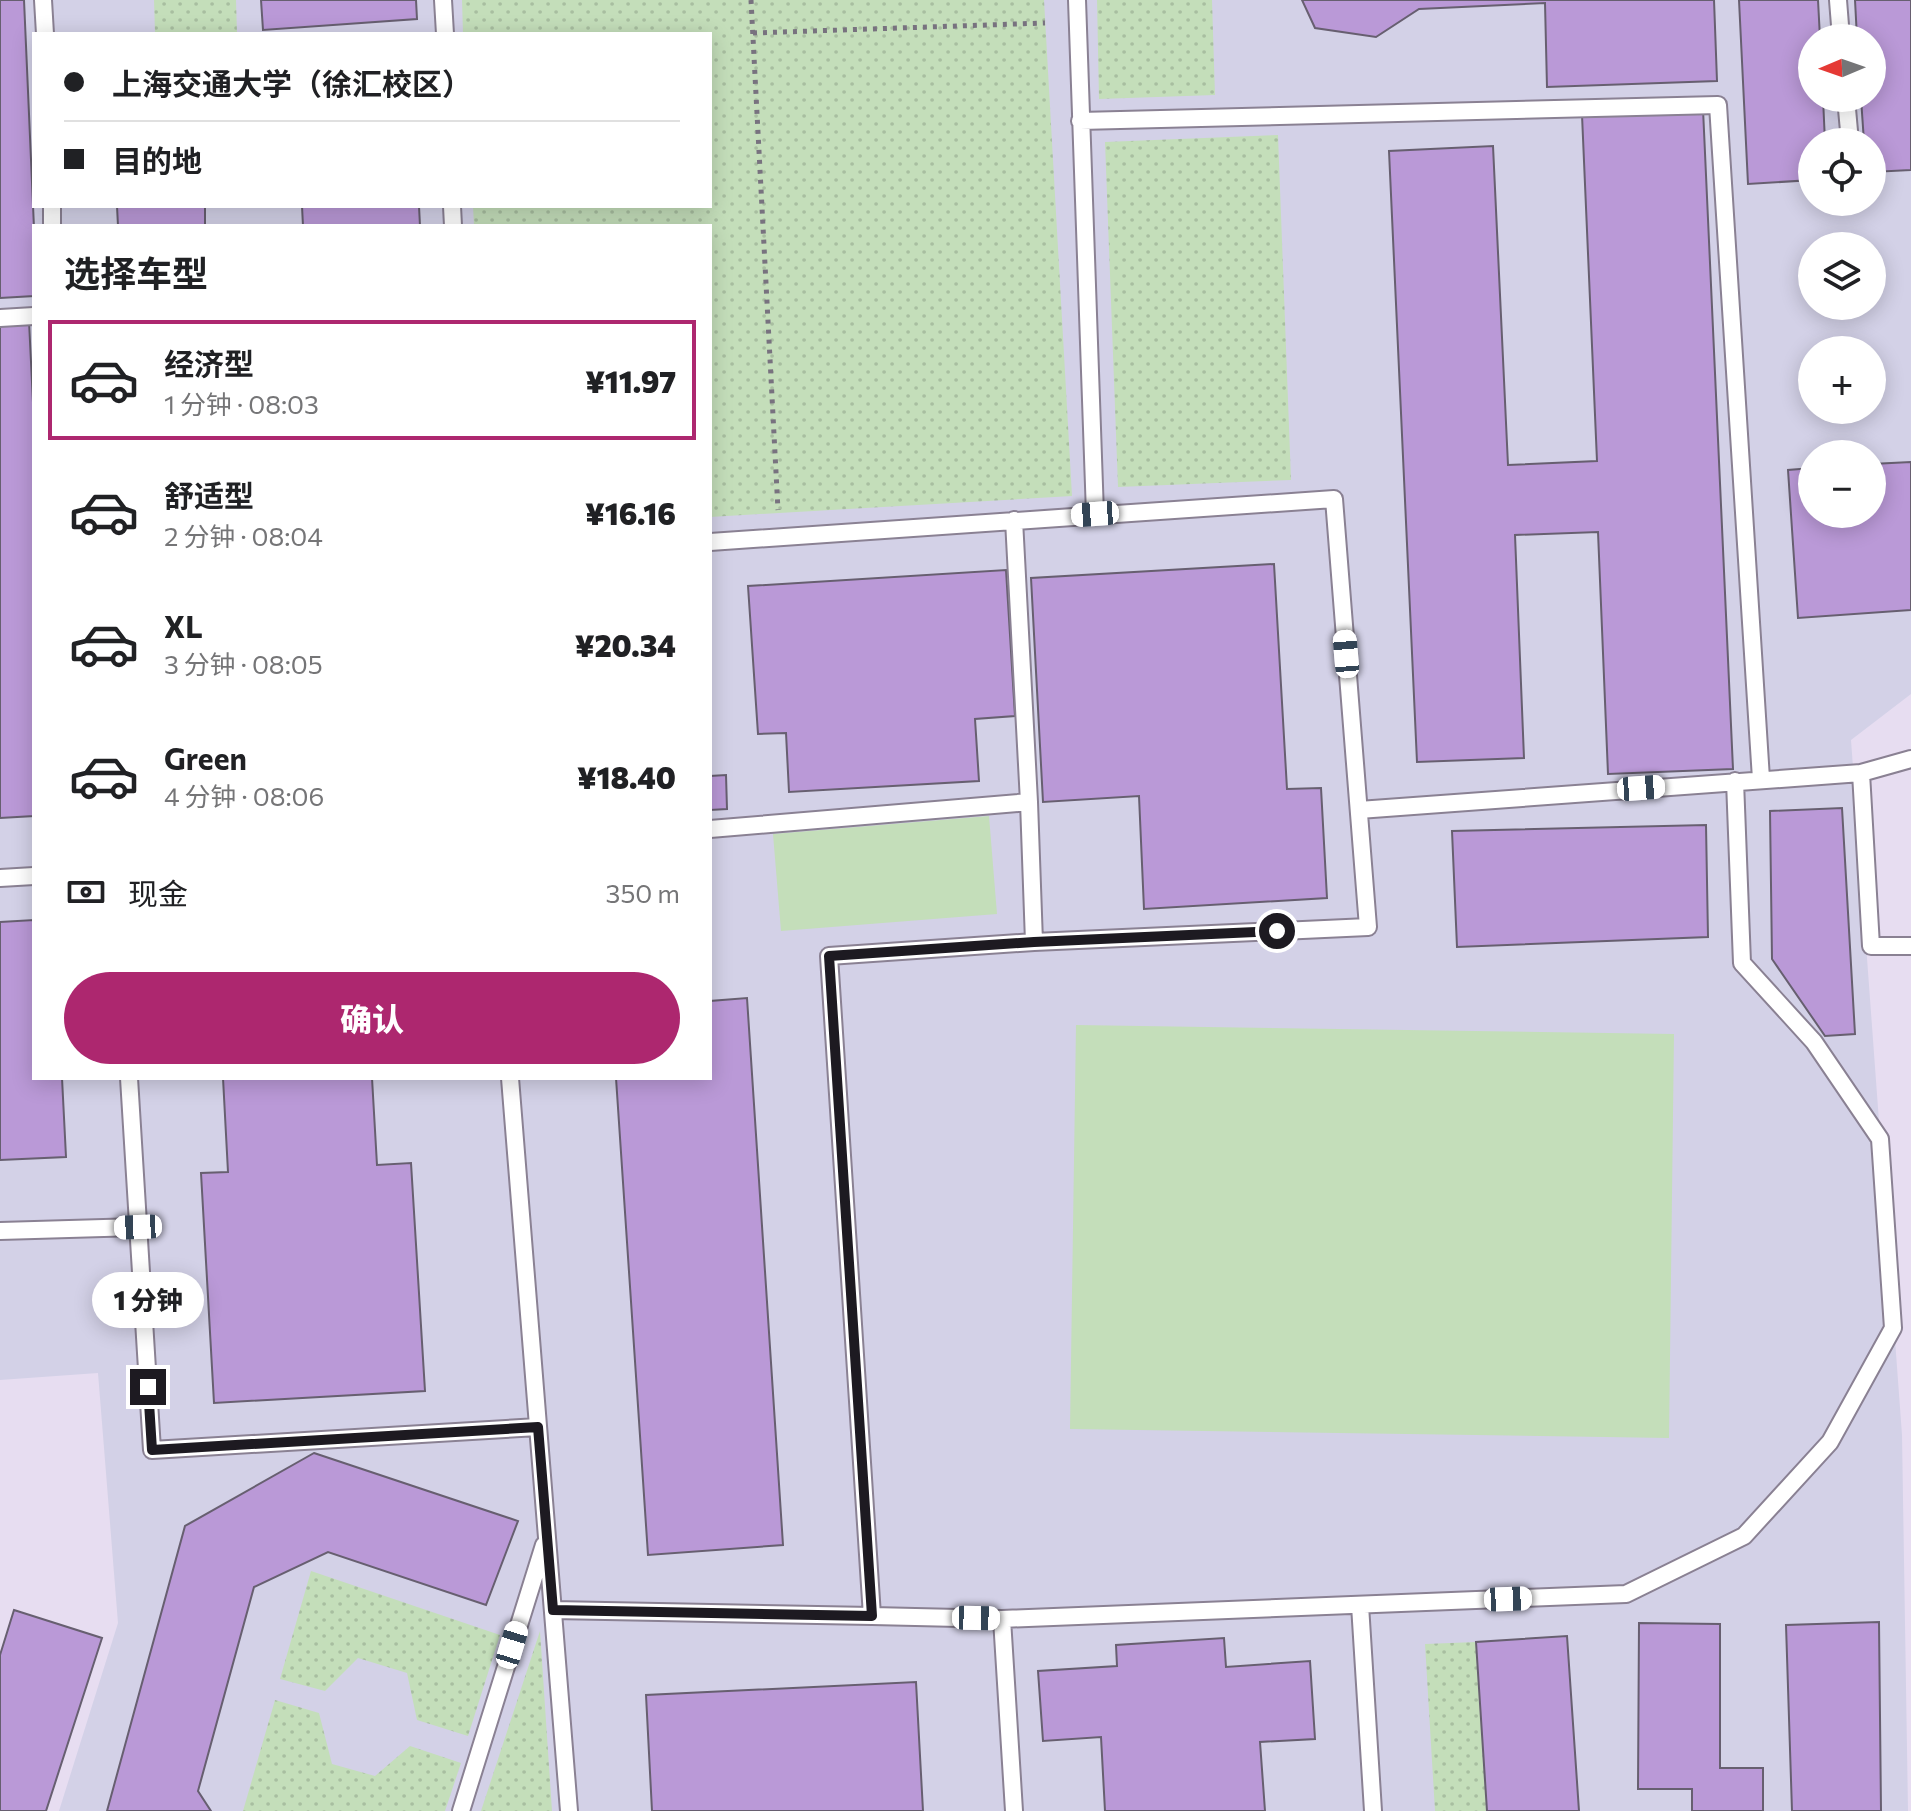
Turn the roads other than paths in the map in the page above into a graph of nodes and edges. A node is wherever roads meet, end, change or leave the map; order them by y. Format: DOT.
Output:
graph roads {
  1 [pos="43,0"];
  2 [pos="443,0"];
  3 [pos="1077,0"];
  4 [pos="1838,0"];
  5 [pos="1840,24"];
  6 [pos="45,32"];
  7 [pos="445,32"];
  8 [pos="1080,121"];
  9 [pos="32,316"];
  10 [pos="0,318"];
  11 [pos="1095,514"];
  12 [pos="1014,520"];
  13 [pos="712,542"];
  14 [pos="1911,759"];
  15 [pos="1861,773"];
  16 [pos="1761,779"];
  17 [pos="1735,781"];
  18 [pos="1029,802"];
  19 [pos="1359,810"];
  20 [pos="712,829"];
  21 [pos="32,876"];
  22 [pos="0,878"];
  23 [pos="1034,942"];
  24 [pos="1911,946"];
  25 [pos="129,1080"];
  26 [pos="510,1080"];
  27 [pos="138,1227"];
  28 [pos="0,1231"];
  29 [pos="538,1427"];
  30 [pos="547,1535"];
  31 [pos="1360,1605"];
  32 [pos="553,1610"];
  33 [pos="872,1616"];
  34 [pos="1002,1619"];
  35 [pos="461,1811"];
  36 [pos="569,1811"];
  37 [pos="1014,1811"];
  38 [pos="1373,1811"];
  1 -- 6 [label="lane"];
  2 -- 7 [label="lane"];
  3 -- 8 [label="lane"];
  4 -- 5 [label="lane"];
  8 -- 11 [label="lane"];
  8 -- 16 [label="lane"];
  9 -- 10 [label="lane"];
  11 -- 12 [label="lane"];
  11 -- 19 [label="lane"];
  12 -- 13 [label="lane"];
  12 -- 18 [label="lane"];
  14 -- 15 [label="lane"];
  15 -- 16 [label="lane"];
  15 -- 24 [label="lane"];
  16 -- 17 [label="lane"];
  17 -- 19 [label="lane"];
  17 -- 31 [label="lane"];
  18 -- 20 [label="lane"];
  18 -- 23 [label="lane"];
  19 -- 23 [label="lane"];
  21 -- 22 [label="lane"];
  23 -- 33 [label="lane"];
  25 -- 27 [label="lane"];
  26 -- 29 [label="lane"];
  27 -- 28 [label="lane"];
  27 -- 29 [label="lane"];
  29 -- 30 [label="lane"];
  30 -- 32 [label="lane"];
  30 -- 35 [label="lane"];
  31 -- 34 [label="lane"];
  31 -- 38 [label="lane"];
  32 -- 33 [label="lane"];
  32 -- 36 [label="lane"];
  33 -- 34 [label="lane"];
  34 -- 37 [label="lane"];
}
